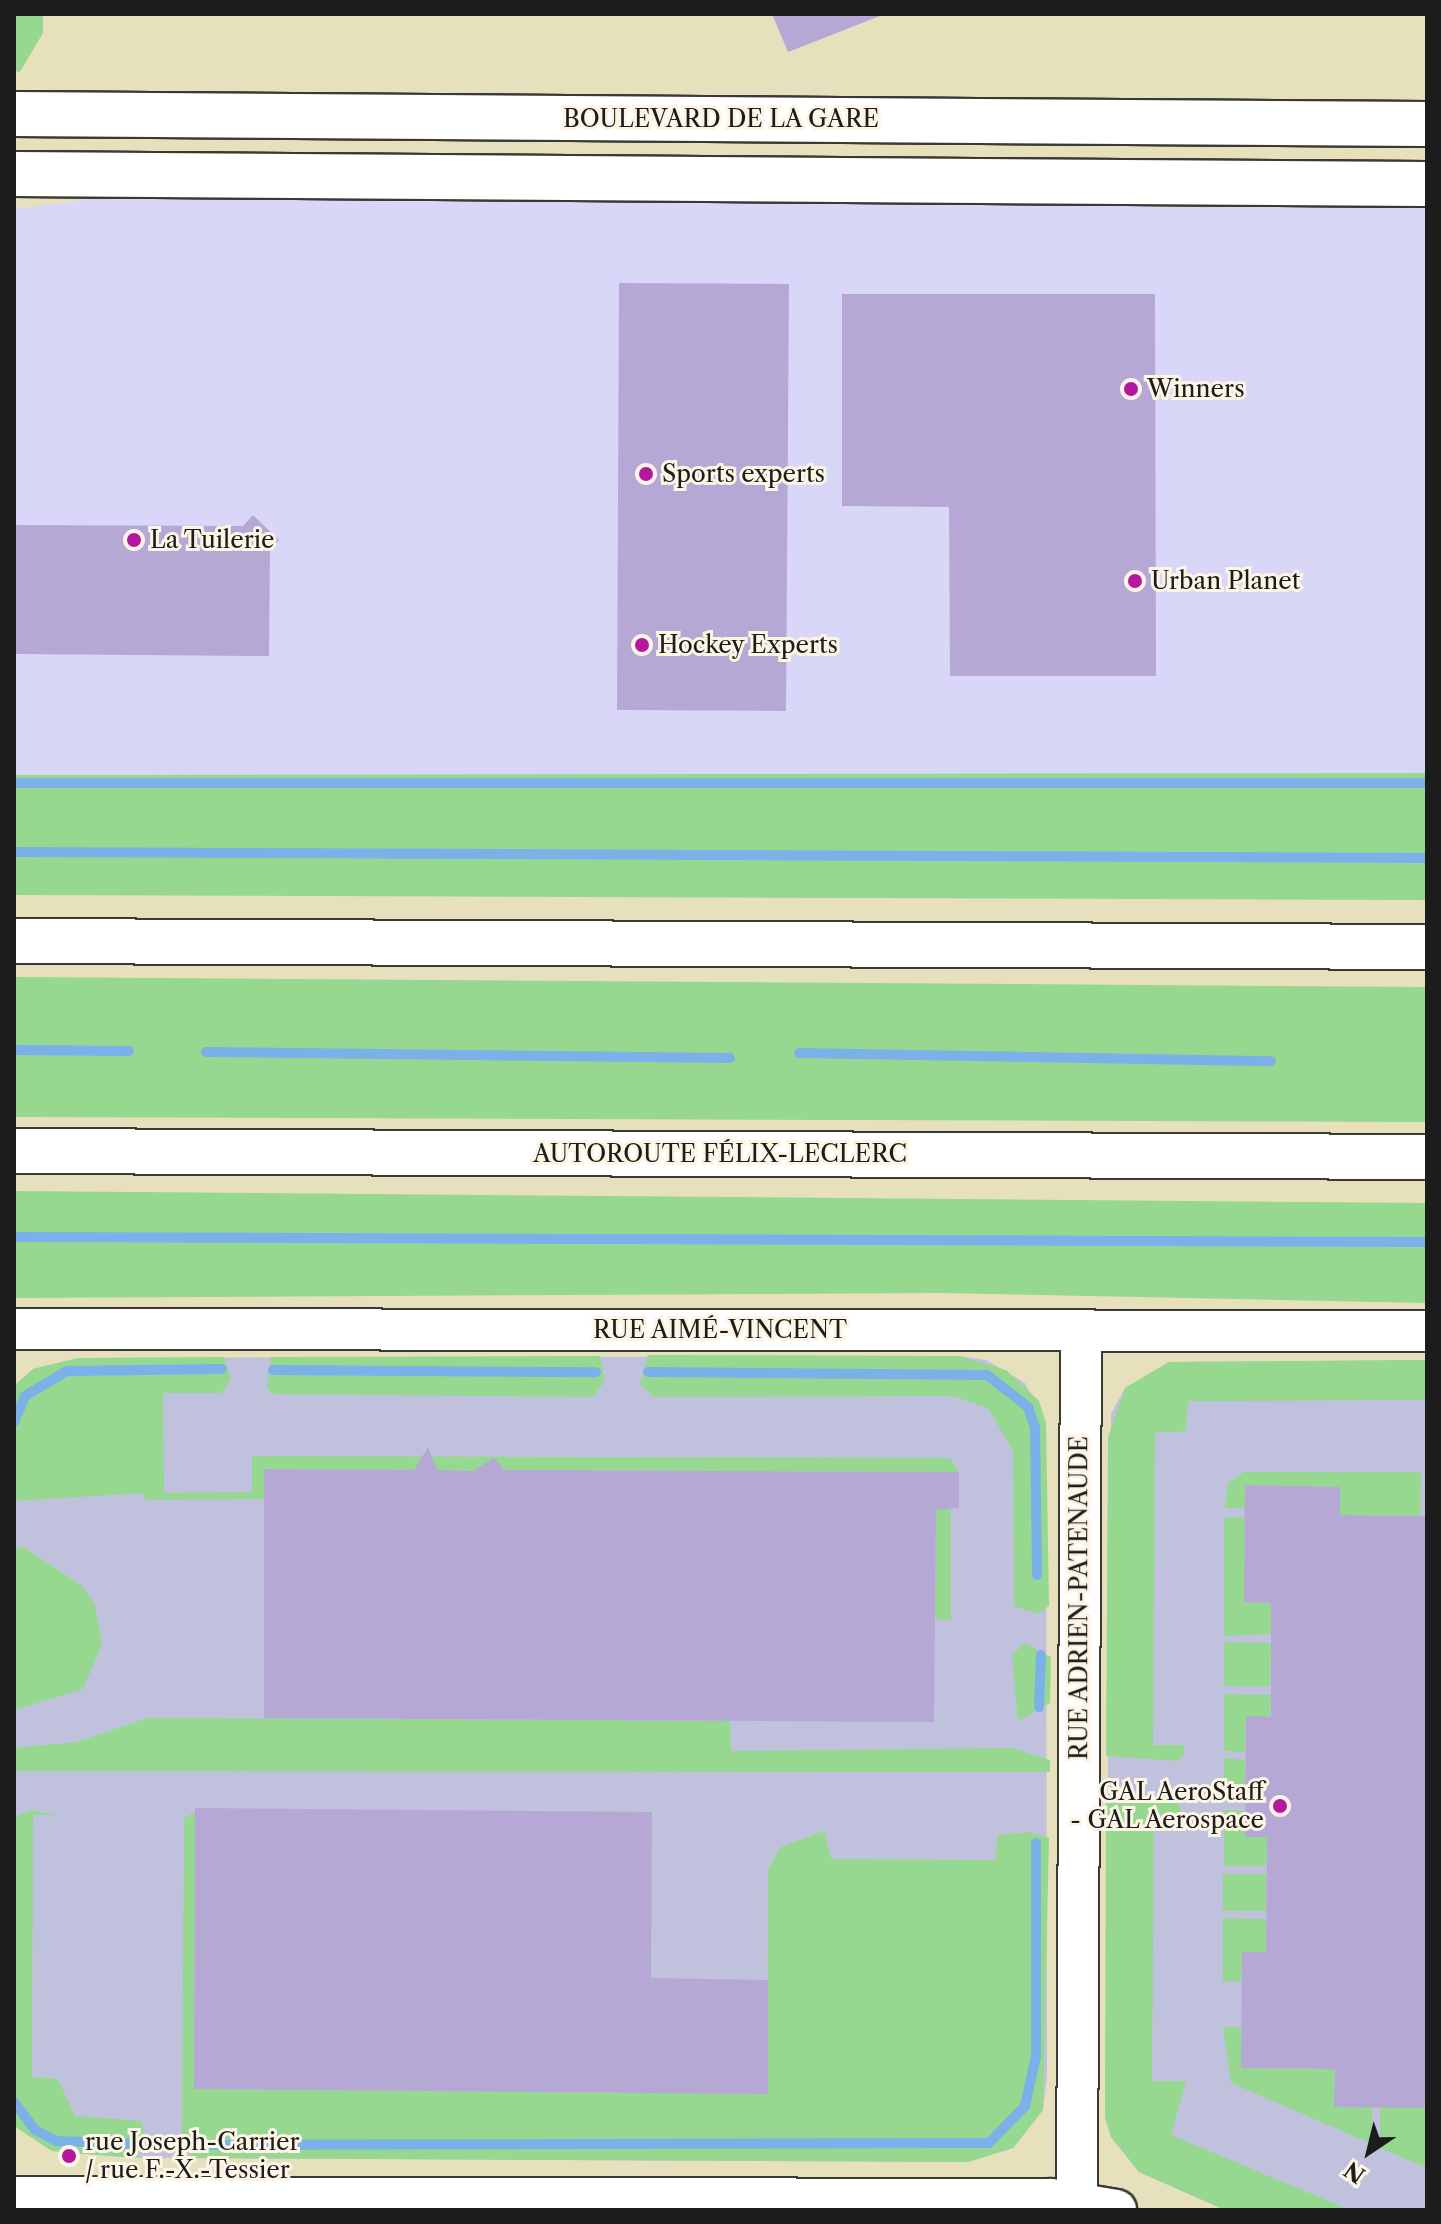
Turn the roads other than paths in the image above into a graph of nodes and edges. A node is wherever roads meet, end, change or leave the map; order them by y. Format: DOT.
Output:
graph roads {
  1 [pos="14,114"];
  2 [pos="1427,124"];
  3 [pos="14,174"];
  4 [pos="1427,184"];
  5 [pos="14,941"];
  6 [pos="1427,947"];
  7 [pos="14,1151"];
  8 [pos="1427,1157"];
  9 [pos="14,1329"];
  10 [pos="1081,1330"];
  11 [pos="1427,1331"];
  12 [pos="14,2197"];
  13 [pos="1077,2201"];
  14 [pos="1116,2210"];
  1 -- 2 [label="main road, BOULEVARD DE LA GARE"];
  3 -- 4 [label="main road"];
  5 -- 6 [label="main road"];
  7 -- 8 [label="main road, AUTOROUTE FÉLIX-LECLERC"];
  9 -- 10 [label="street, RUE AIMÉ-VINCENT"];
  10 -- 11 [label="street, RUE AIMÉ-VINCENT"];
  10 -- 13 [label="street, RUE ADRIEN-PATENAUDE"];
  12 -- 13 [label="street"];
  13 -- 14 [label="street"];
}
